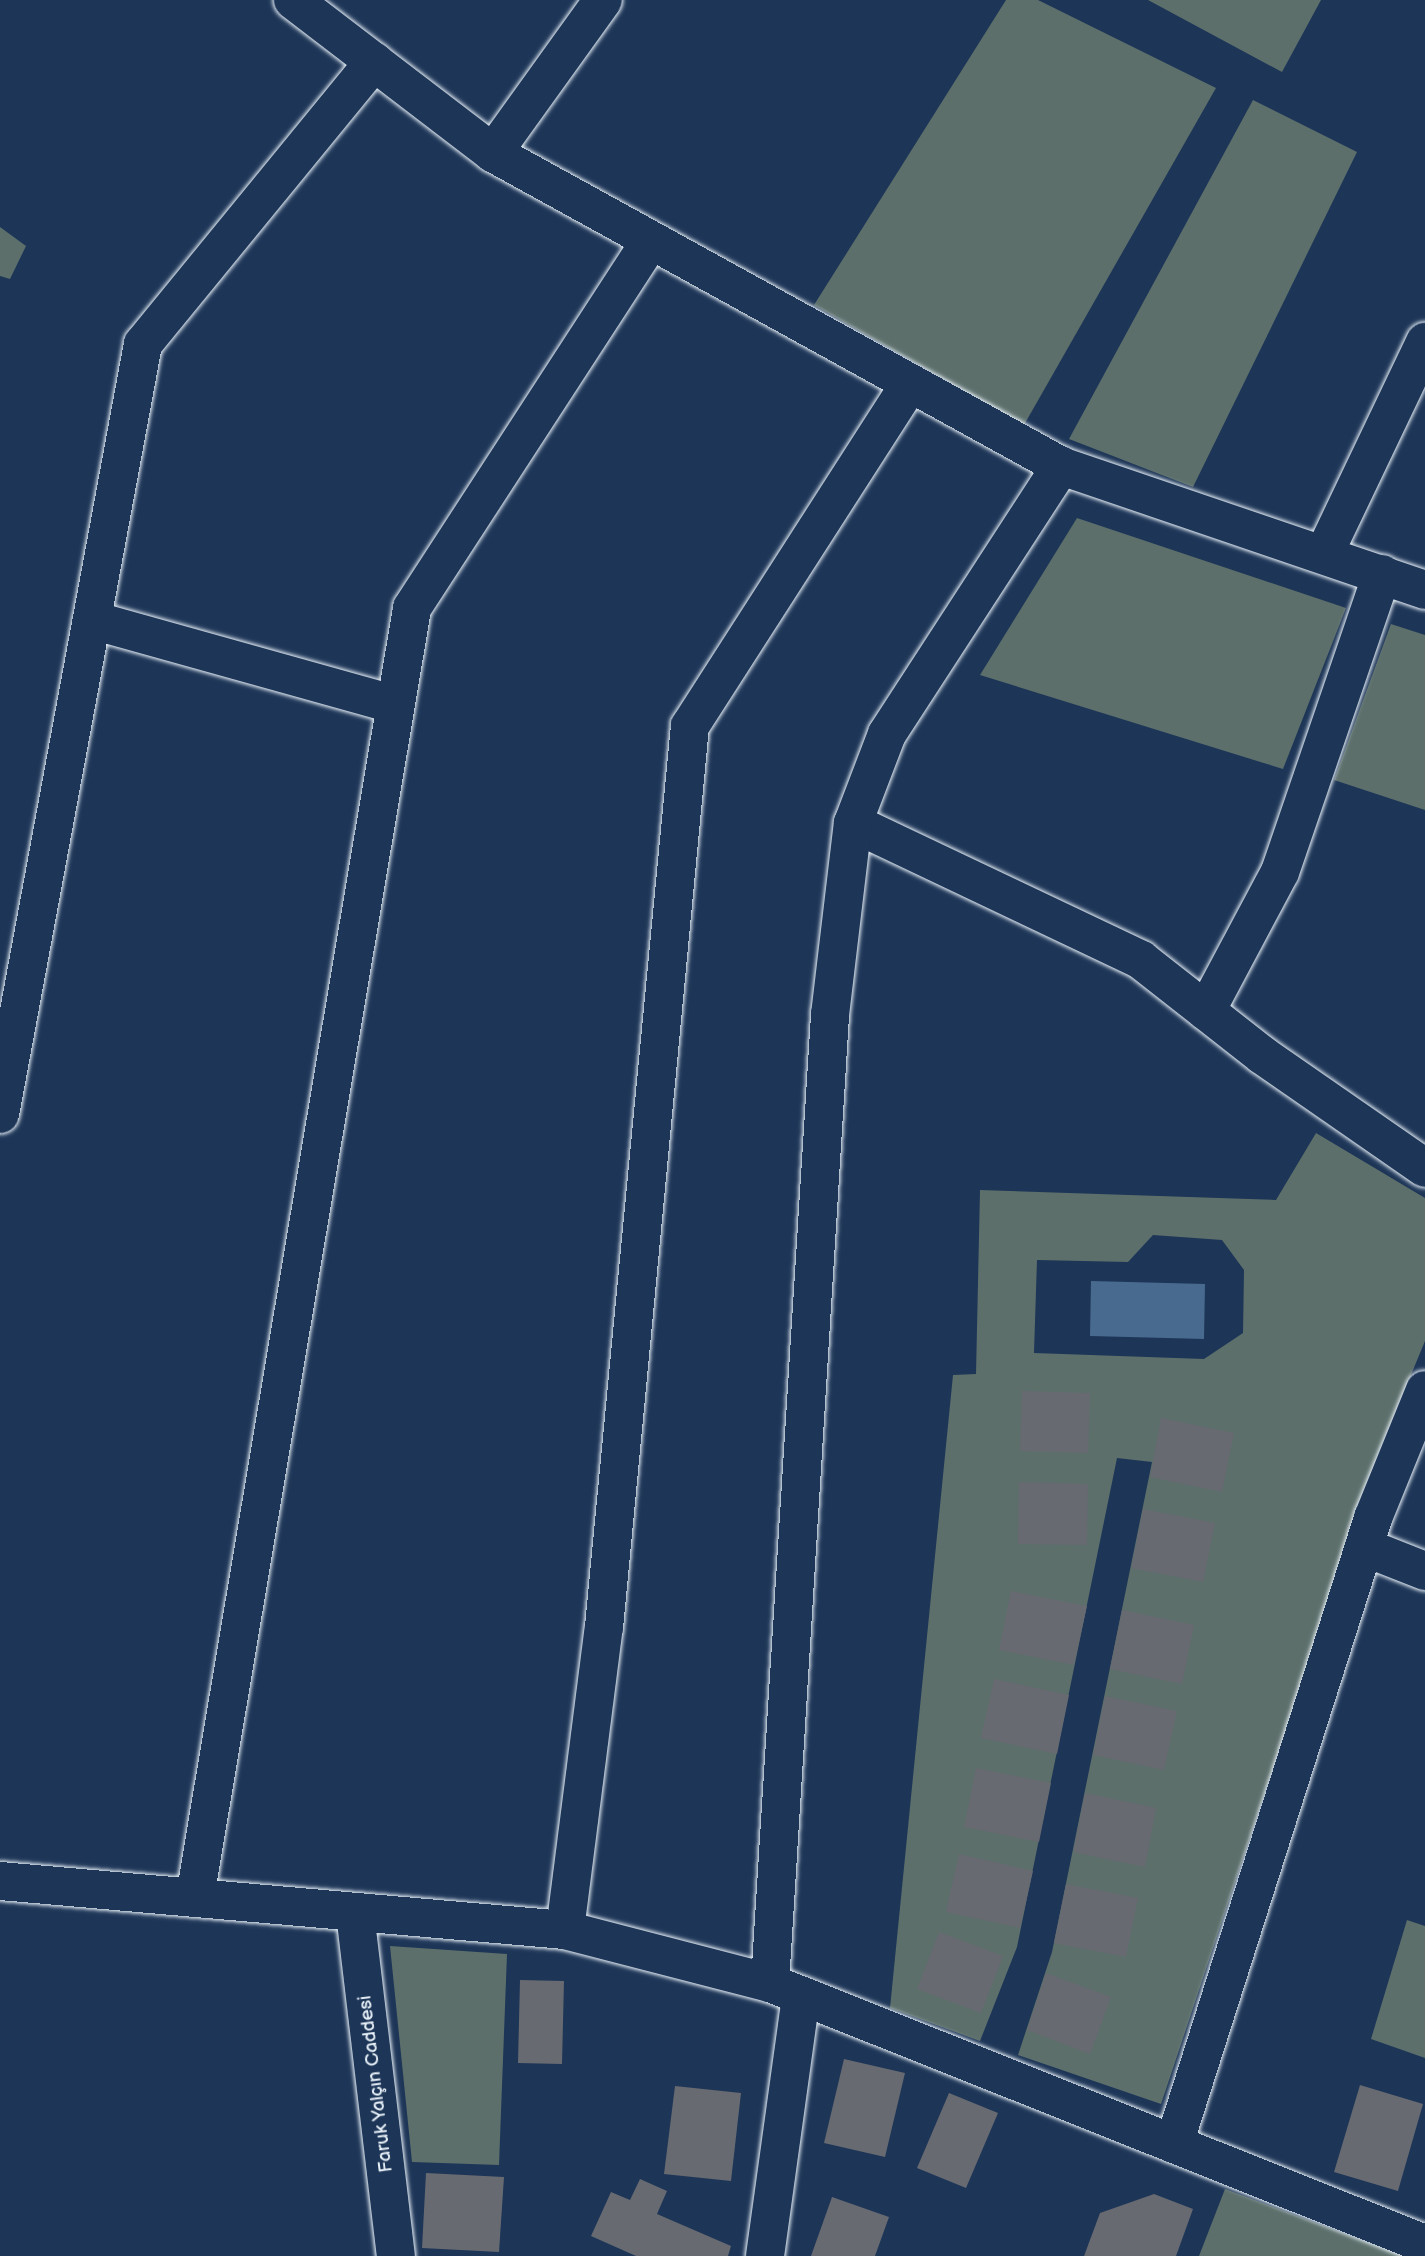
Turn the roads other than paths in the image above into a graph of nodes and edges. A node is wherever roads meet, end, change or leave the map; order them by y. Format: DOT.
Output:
graph roads {
  1 [pos="293,0"];
  2 [pos="603,0"];
  3 [pos="331,11"];
  4 [pos="374,62"];
  5 [pos="493,153"];
  6 [pos="650,242"];
  7 [pos="1425,342"];
  8 [pos="909,385"];
  9 [pos="1061,466"];
  10 [pos="1325,552"];
  11 [pos="1382,574"];
  12 [pos="1425,590"];
  13 [pos="92,620"];
  14 [pos="392,704"];
  15 [pos="853,823"];
  16 [pos="13,981"];
  17 [pos="1206,1012"];
  18 [pos="0,1114"];
  19 [pos="1425,1168"];
  20 [pos="1425,1390"];
  21 [pos="1364,1547"];
  22 [pos="1425,1571"];
  23 [pos="0,1881"];
  24 [pos="195,1897"];
  25 [pos="355,1913"];
  26 [pos="565,1930"];
  27 [pos="786,1989"];
  28 [pos="1174,2144"];
  29 [pos="1425,2244"];
  30 [pos="396,2256"];
  31 [pos="765,2256"];
  1 -- 3 [label="street"];
  2 -- 5 [label="street"];
  3 -- 4 [label="street"];
  4 -- 5 [label="street"];
  4 -- 13 [label="street"];
  5 -- 6 [label="street"];
  6 -- 8 [label="street"];
  6 -- 14 [label="street"];
  7 -- 10 [label="street"];
  8 -- 9 [label="street"];
  8 -- 26 [label="street"];
  9 -- 10 [label="street"];
  9 -- 15 [label="street"];
  10 -- 11 [label="street"];
  11 -- 12 [label="street"];
  11 -- 17 [label="street"];
  13 -- 14 [label="street"];
  13 -- 16 [label="street"];
  14 -- 24 [label="street"];
  15 -- 17 [label="street"];
  15 -- 27 [label="street"];
  16 -- 18 [label="street"];
  17 -- 19 [label="street"];
  20 -- 21 [label="street"];
  21 -- 22 [label="street"];
  21 -- 28 [label="street"];
  23 -- 24 [label="street"];
  24 -- 25 [label="street"];
  25 -- 26 [label="street"];
  25 -- 30 [label="street, Faruk Yalçın Caddesi"];
  26 -- 27 [label="street"];
  27 -- 28 [label="street"];
  27 -- 31 [label="street"];
  28 -- 29 [label="street"];
}
